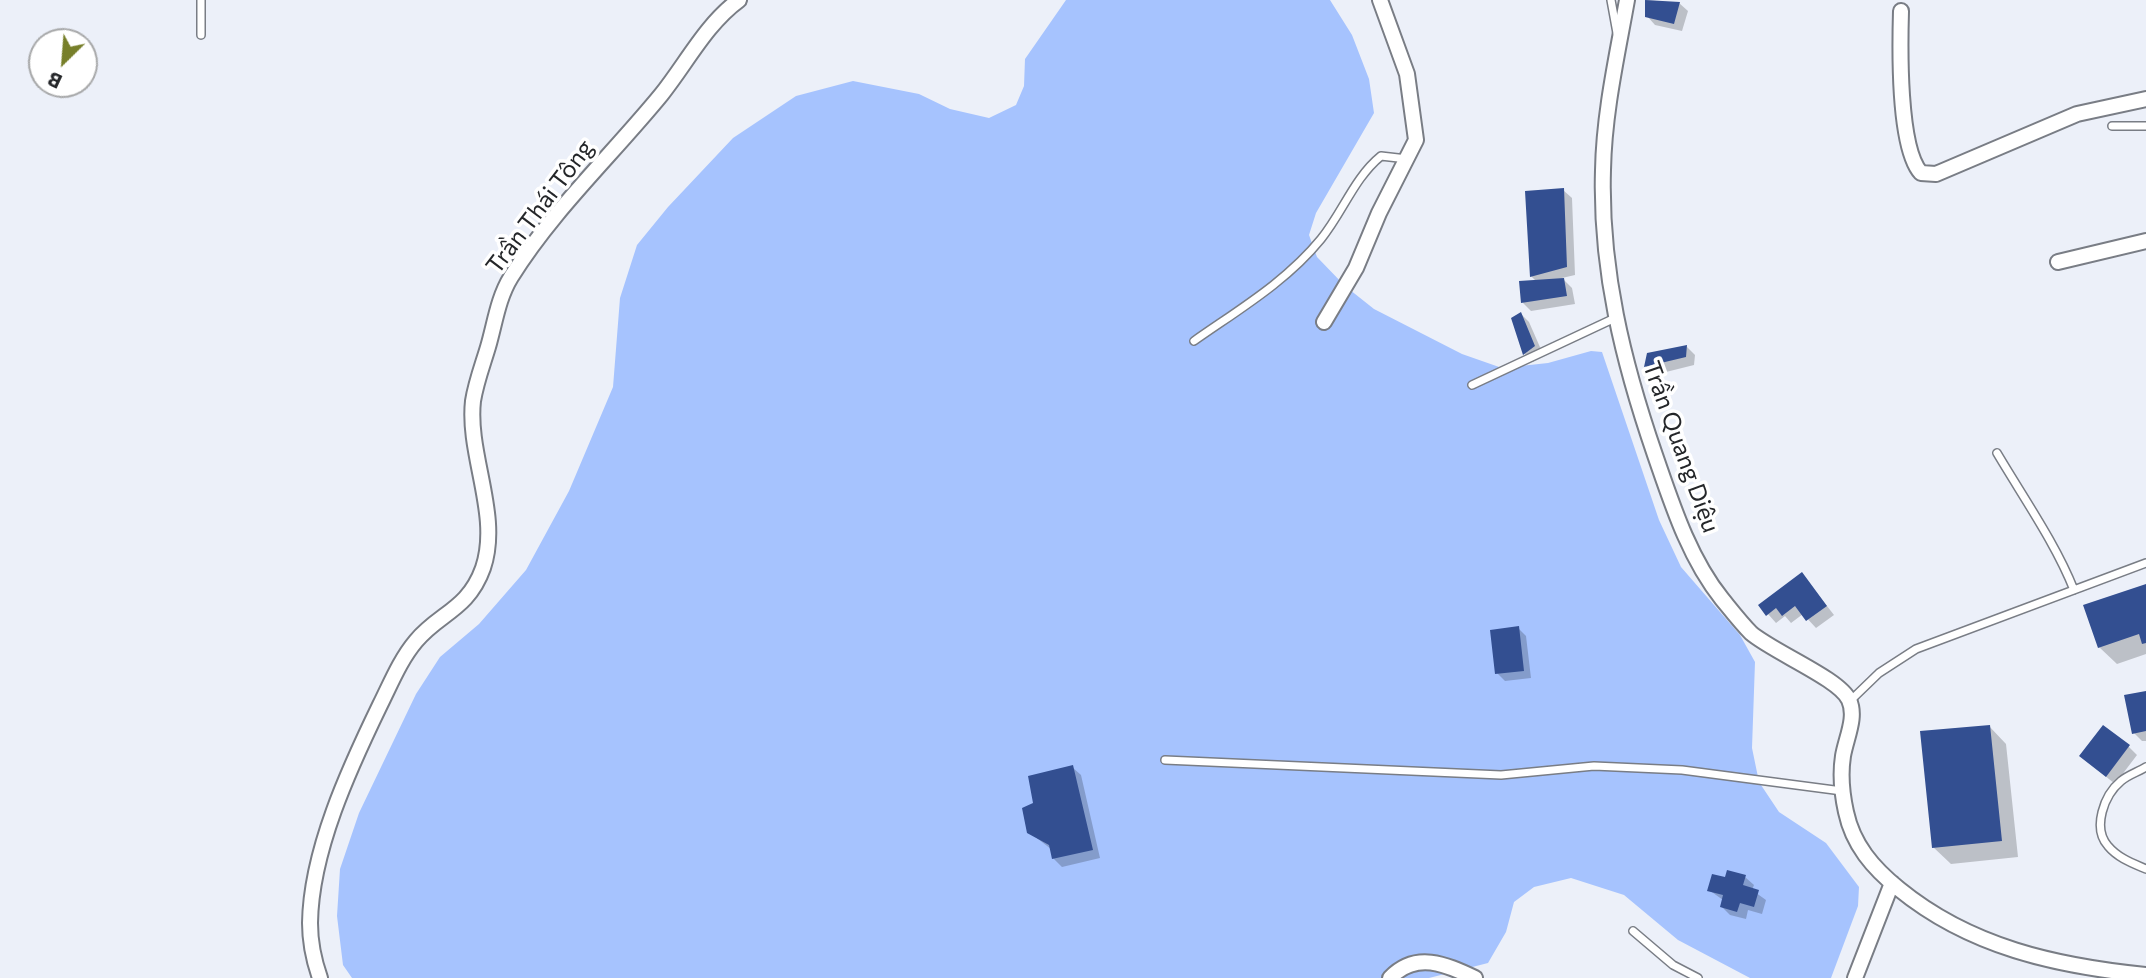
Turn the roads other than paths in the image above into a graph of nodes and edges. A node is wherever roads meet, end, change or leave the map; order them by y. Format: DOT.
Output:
graph roads {
  1 [pos="201,0"];
  2 [pos="738,0"];
  3 [pos="1380,0"];
  4 [pos="1611,0"];
  5 [pos="1627,0"];
  6 [pos="1901,10"];
  7 [pos="201,34"];
  8 [pos="1619,44"];
  9 [pos="2146,99"];
  10 [pos="2112,126"];
  11 [pos="2146,126"];
  12 [pos="1407,159"];
  13 [pos="2146,241"];
  14 [pos="2058,262"];
  15 [pos="1615,318"];
  16 [pos="1324,322"];
  17 [pos="1194,341"];
  18 [pos="1472,385"];
  19 [pos="1997,453"];
  20 [pos="2146,563"];
  21 [pos="2074,590"];
  22 [pos="1850,701"];
  23 [pos="1165,760"];
  24 [pos="2146,767"];
  25 [pos="1842,791"];
  26 [pos="2146,869"];
  27 [pos="1892,883"];
  28 [pos="1633,931"];
  29 [pos="2146,975"];
  30 [pos="320,978"];
  31 [pos="1390,978"];
  32 [pos="1475,978"];
  33 [pos="1698,978"];
  34 [pos="1855,978"];
  1 -- 7 [label="lane"];
  2 -- 30 [label="street, Trần Thái Tông"];
  3 -- 12 [label="street"];
  4 -- 8 [label="lane"];
  5 -- 8 [label="street, Trần Quang Diệu"];
  6 -- 9 [label="street"];
  8 -- 15 [label="street, Trần Quang Diệu"];
  10 -- 11 [label="lane"];
  12 -- 16 [label="street"];
  12 -- 17 [label="lane"];
  13 -- 14 [label="street"];
  15 -- 18 [label="lane"];
  15 -- 22 [label="street, Trần Quang Diệu"];
  19 -- 21 [label="lane"];
  20 -- 21 [label="lane"];
  21 -- 22 [label="lane"];
  22 -- 25 [label="street"];
  23 -- 25 [label="lane"];
  24 -- 26 [label="lane"];
  25 -- 27 [label="street"];
  27 -- 29 [label="street"];
  27 -- 34 [label="street"];
  28 -- 33 [label="lane"];
  31 -- 32 [label="street"];
}
